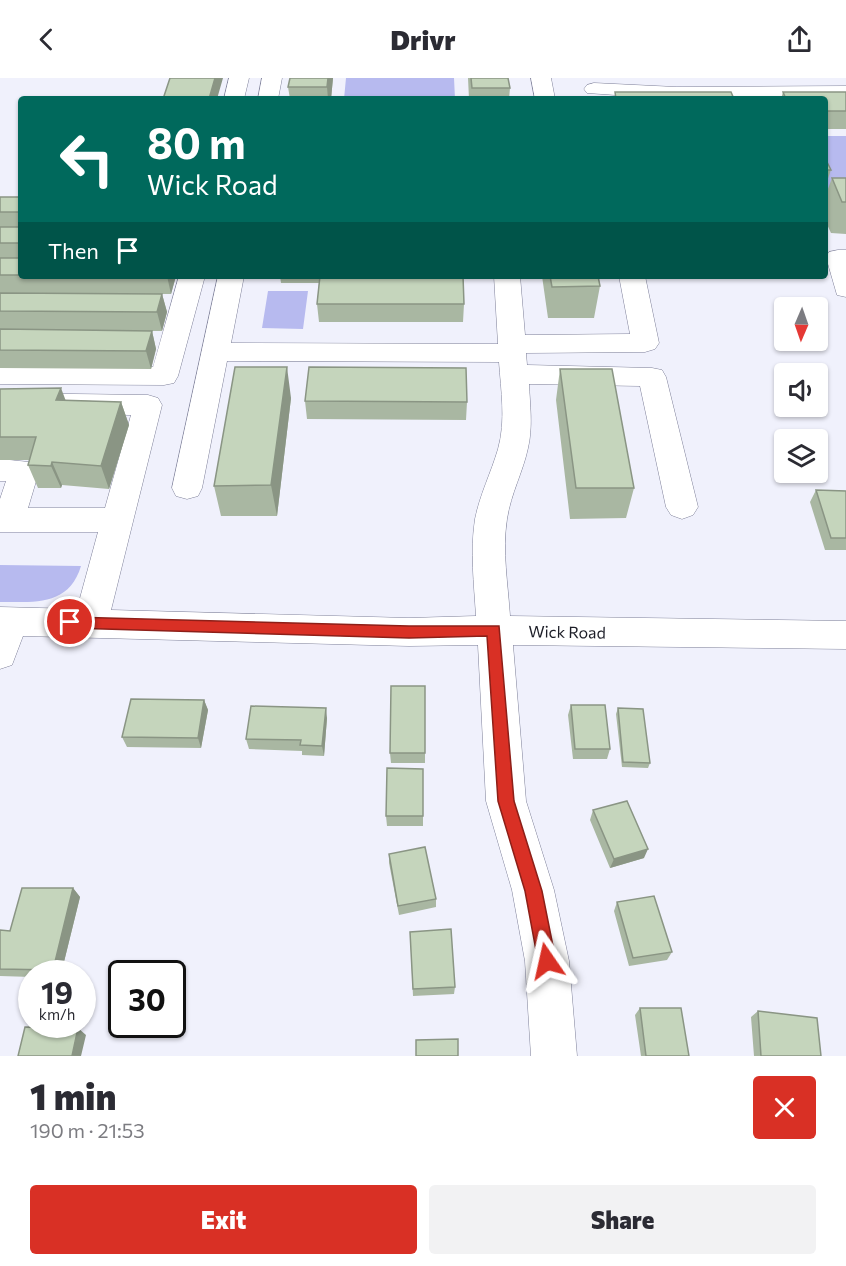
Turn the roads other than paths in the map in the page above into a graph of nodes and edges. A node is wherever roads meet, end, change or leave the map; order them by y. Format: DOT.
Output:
graph roads {
  1 [pos="239,78"];
  2 [pos="272,78"];
  3 [pos="542,78"];
  4 [pos="632,78"];
  5 [pos="835,78"];
  6 [pos="846,81"];
  7 [pos="846,92"];
  8 [pos="235,96"];
  9 [pos="269,96"];
  10 [pos="545,96"];
  11 [pos="846,257"];
  12 [pos="191,279"];
  13 [pos="230,279"];
  14 [pos="507,279"];
  15 [pos="633,279"];
  16 [pos="846,290"];
  17 [pos="645,343"];
  18 [pos="215,352"];
  19 [pos="513,357"];
  20 [pos="0,375"];
  21 [pos="652,377"];
  22 [pos="0,404"];
  23 [pos="0,470"];
  24 [pos="187,488"];
  25 [pos="682,507"];
  26 [pos="5,520"];
  27 [pos="117,520"];
  28 [pos="5,621"];
  29 [pos="90,623"];
  30 [pos="494,630"];
  31 [pos="846,635"];
  32 [pos="0,654"];
  33 [pos="554,1056"];
  1 -- 8 [label="street"];
  2 -- 9 [label="street"];
  3 -- 10 [label="street"];
  4 -- 7 [label="street"];
  5 -- 6 [label="street"];
  11 -- 16 [label="street"];
  12 -- 20 [label="street"];
  13 -- 18 [label="street"];
  14 -- 19 [label="street"];
  15 -- 17 [label="street"];
  17 -- 19 [label="street"];
  17 -- 21 [label="street"];
  18 -- 19 [label="street"];
  18 -- 24 [label="street"];
  19 -- 21 [label="street"];
  19 -- 30 [label="street"];
  21 -- 25 [label="street"];
  22 -- 27 [label="street"];
  23 -- 26 [label="street"];
  26 -- 27 [label="street"];
  27 -- 29 [label="street"];
  28 -- 29 [label="street, Wick Road"];
  28 -- 32 [label="street"];
  29 -- 30 [label="street, Wick Road"];
  30 -- 31 [label="street, Wick Road"];
  30 -- 33 [label="street"];
}
